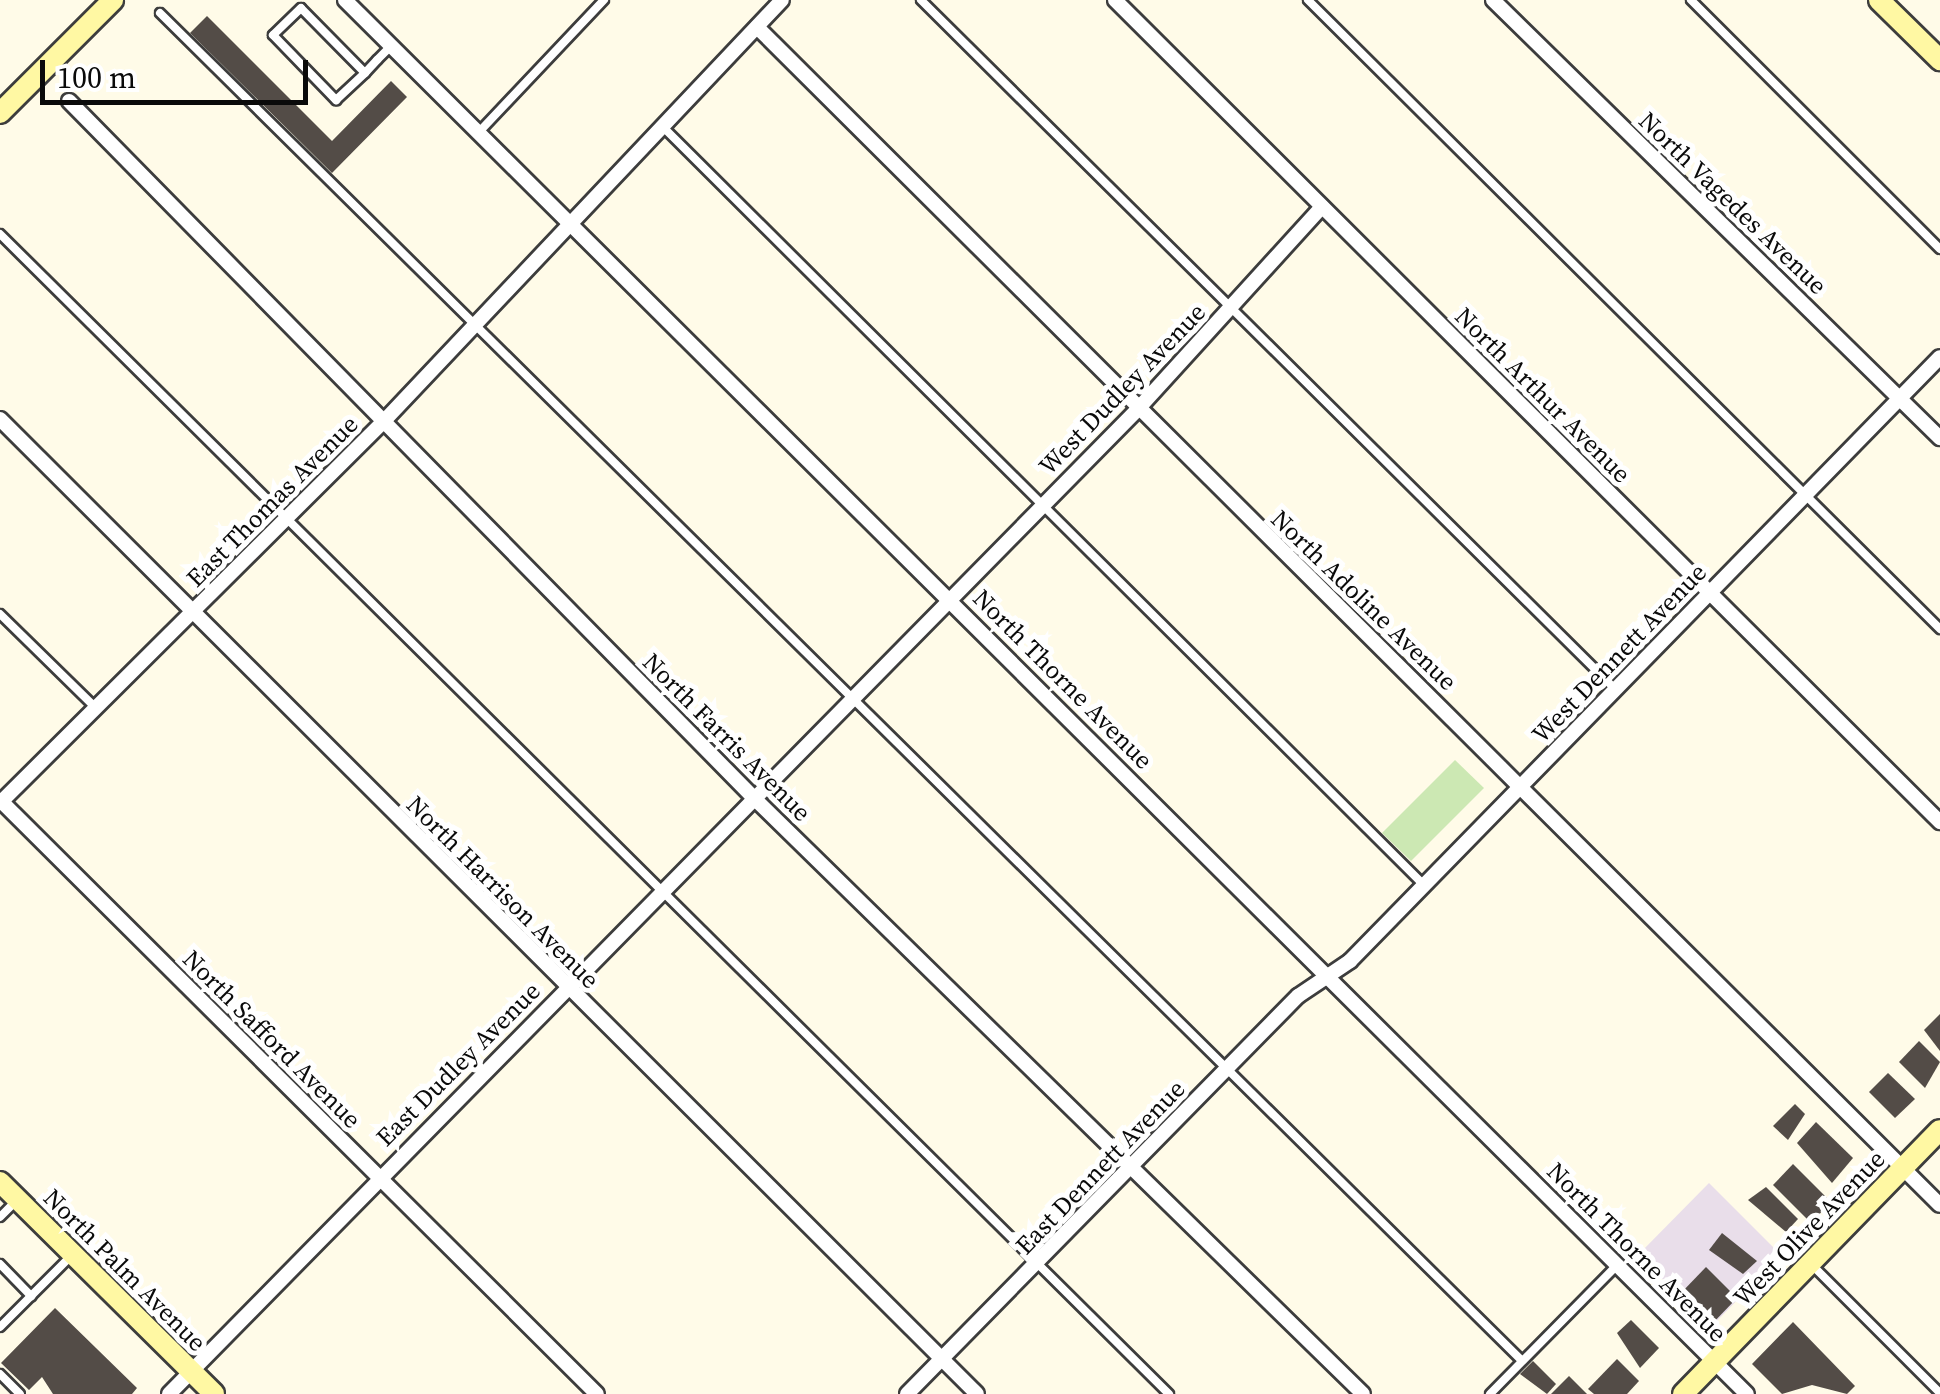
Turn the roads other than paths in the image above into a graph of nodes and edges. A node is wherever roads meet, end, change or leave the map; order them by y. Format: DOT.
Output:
graph roads {
  1 [pos="113,0"];
  2 [pos="345,0"];
  3 [pos="604,0"];
  4 [pos="782,0"];
  5 [pos="921,0"];
  6 [pos="1114,0"];
  7 [pos="1308,0"];
  8 [pos="1493,0"];
  9 [pos="1691,0"];
  10 [pos="1879,0"];
  11 [pos="160,13"];
  12 [pos="757,27"];
  13 [pos="391,46"];
  14 [pos="1940,60"];
  15 [pos="364,72"];
  16 [pos="69,101"];
  17 [pos="0,113"];
  18 [pos="661,125"];
  19 [pos="479,132"];
  20 [pos="1322,207"];
  21 [pos="568,224"];
  22 [pos="0,234"];
  23 [pos="1940,249"];
  24 [pos="1232,306"];
  25 [pos="476,325"];
  26 [pos="1940,357"];
  27 [pos="1900,398"];
  28 [pos="1137,410"];
  29 [pos="0,419"];
  30 [pos="384,421"];
  31 [pos="1940,438"];
  32 [pos="1805,495"];
  33 [pos="1042,505"];
  34 [pos="287,518"];
  35 [pos="1710,592"];
  36 [pos="950,598"];
  37 [pos="194,610"];
  38 [pos="0,614"];
  39 [pos="1940,629"];
  40 [pos="1615,689"];
  41 [pos="854,698"];
  42 [pos="95,707"];
  43 [pos="1521,786"];
  44 [pos="756,800"];
  45 [pos="0,802"];
  46 [pos="1940,822"];
  47 [pos="1424,885"];
  48 [pos="663,891"];
  49 [pos="1328,976"];
  50 [pos="565,988"];
  51 [pos="1228,1069"];
  52 [pos="1940,1130"];
  53 [pos="1132,1166"];
  54 [pos="1903,1168"];
  55 [pos="379,1176"];
  56 [pos="0,1182"];
  57 [pos="18,1199"];
  58 [pos="1940,1205"];
  59 [pos="0,1217"];
  60 [pos="74,1254"];
  61 [pos="1038,1262"];
  62 [pos="1810,1263"];
  63 [pos="0,1264"];
  64 [pos="1618,1265"];
  65 [pos="31,1296"];
  66 [pos="0,1327"];
  67 [pos="942,1359"];
  68 [pos="1522,1362"];
  69 [pos="1715,1362"];
  70 [pos="191,1371"];
  71 [pos="0,1374"];
  72 [pos="1940,1393"];
  73 [pos="20,1394"];
  74 [pos="169,1394"];
  75 [pos="214,1394"];
  76 [pos="597,1394"];
  77 [pos="908,1394"];
  78 [pos="976,1394"];
  79 [pos="1169,1394"];
  80 [pos="1364,1394"];
  81 [pos="1490,1394"];
  82 [pos="1683,1394"];
  83 [pos="1747,1394"];
  1 -- 17 [label="main road"];
  2 -- 13 [label="street, North Thorne Avenue"];
  3 -- 19 [label="lane"];
  4 -- 12 [label="street, East Thomas Avenue"];
  5 -- 24 [label="lane"];
  6 -- 20 [label="street, North Arthur Avenue"];
  7 -- 32 [label="lane"];
  8 -- 27 [label="street, North Vagedes Avenue"];
  9 -- 23 [label="lane"];
  10 -- 14 [label="main road"];
  11 -- 25 [label="lane"];
  12 -- 18 [label="street, East Thomas Avenue"];
  12 -- 28 [label="street, North Adoline Avenue"];
  13 -- 15 [label="lane"];
  13 -- 19 [label="street, North Thorne Avenue"];
  15 -- 15 [label="lane"];
  16 -- 30 [label="street, North Farris Avenue"];
  18 -- 21 [label="street, East Thomas Avenue"];
  18 -- 33 [label="lane"];
  19 -- 21 [label="street, North Thorne Avenue"];
  20 -- 24 [label="street, West Dudley Avenue"];
  20 -- 35 [label="street, North Arthur Avenue"];
  21 -- 25 [label="street, East Thomas Avenue"];
  21 -- 36 [label="street, North Thorne Avenue"];
  22 -- 34 [label="lane"];
  24 -- 28 [label="street, West Dudley Avenue"];
  24 -- 40 [label="lane"];
  25 -- 30 [label="street, East Thomas Avenue"];
  25 -- 41 [label="lane"];
  26 -- 27 [label="street, West Dennett Avenue"];
  27 -- 31 [label="street, North Vagedes Avenue"];
  27 -- 32 [label="street, West Dennett Avenue"];
  28 -- 33 [label="street, West Dudley Avenue"];
  28 -- 43 [label="street, North Adoline Avenue"];
  29 -- 37 [label="street, North Harrison Avenue"];
  30 -- 34 [label="street, East Thomas Avenue"];
  30 -- 44 [label="street, North Farris Avenue"];
  32 -- 35 [label="street, West Dennett Avenue"];
  32 -- 39 [label="lane"];
  33 -- 36 [label="street, West Dudley Avenue"];
  33 -- 47 [label="lane"];
  34 -- 37 [label="street, East Thomas Avenue"];
  34 -- 48 [label="lane"];
  35 -- 40 [label="street, West Dennett Avenue"];
  35 -- 46 [label="street, North Arthur Avenue"];
  36 -- 41 [label="street, East Dudley Avenue"];
  36 -- 49 [label="street, North Thorne Avenue"];
  37 -- 42 [label="street, East Thomas Avenue"];
  37 -- 50 [label="street, North Harrison Avenue"];
  38 -- 42 [label="lane"];
  40 -- 43 [label="street, West Dennett Avenue"];
  41 -- 44 [label="street, East Dudley Avenue"];
  41 -- 51 [label="lane"];
  42 -- 45 [label="street, East Thomas Avenue"];
  43 -- 47 [label="street, West Dennett Avenue"];
  43 -- 54 [label="street, North Adoline Avenue"];
  44 -- 48 [label="street, East Dudley Avenue"];
  44 -- 53 [label="street, North Farris Avenue"];
  45 -- 55 [label="street, North Safford Avenue"];
  47 -- 49 [label="street, West Dennett Avenue"];
  48 -- 50 [label="street, East Dudley Avenue"];
  48 -- 61 [label="lane"];
  49 -- 51 [label="street, East Dennett Avenue"];
  49 -- 64 [label="street, North Thorne Avenue"];
  50 -- 55 [label="street, East Dudley Avenue"];
  50 -- 67 [label="street, North Harrison Avenue"];
  51 -- 53 [label="street, East Dennett Avenue"];
  51 -- 68 [label="lane"];
  52 -- 54 [label="main road, West Olive Avenue"];
  53 -- 61 [label="street, East Dennett Avenue"];
  53 -- 80 [label="street, North Farris Avenue"];
  54 -- 58 [label="street, North Adoline Avenue"];
  54 -- 62 [label="main road, West Olive Avenue"];
  55 -- 70 [label="street, East Dudley Avenue"];
  55 -- 76 [label="street, North Safford Avenue"];
  56 -- 57 [label="main road, North Palm Avenue"];
  57 -- 59 [label="lane"];
  57 -- 60 [label="main road, North Palm Avenue"];
  60 -- 65 [label="lane"];
  60 -- 70 [label="main road, North Palm Avenue"];
  61 -- 67 [label="street, East Dennett Avenue"];
  61 -- 79 [label="lane"];
  62 -- 69 [label="main road, West Olive Avenue"];
  62 -- 72 [label="lane"];
  63 -- 65 [label="lane"];
  64 -- 68 [label="lane"];
  64 -- 69 [label="street, North Thorne Avenue"];
  65 -- 66 [label="lane"];
  67 -- 77 [label="street, East Dennett Avenue"];
  67 -- 78 [label="street, North Harrison Avenue"];
  68 -- 81 [label="lane"];
  69 -- 82 [label="main road, West Olive Avenue"];
  69 -- 83 [label="street, North Thorne Avenue"];
  70 -- 74 [label="street, East Dudley Avenue"];
  70 -- 75 [label="main road, North Palm Avenue"];
  71 -- 73 [label="lane"];
}
